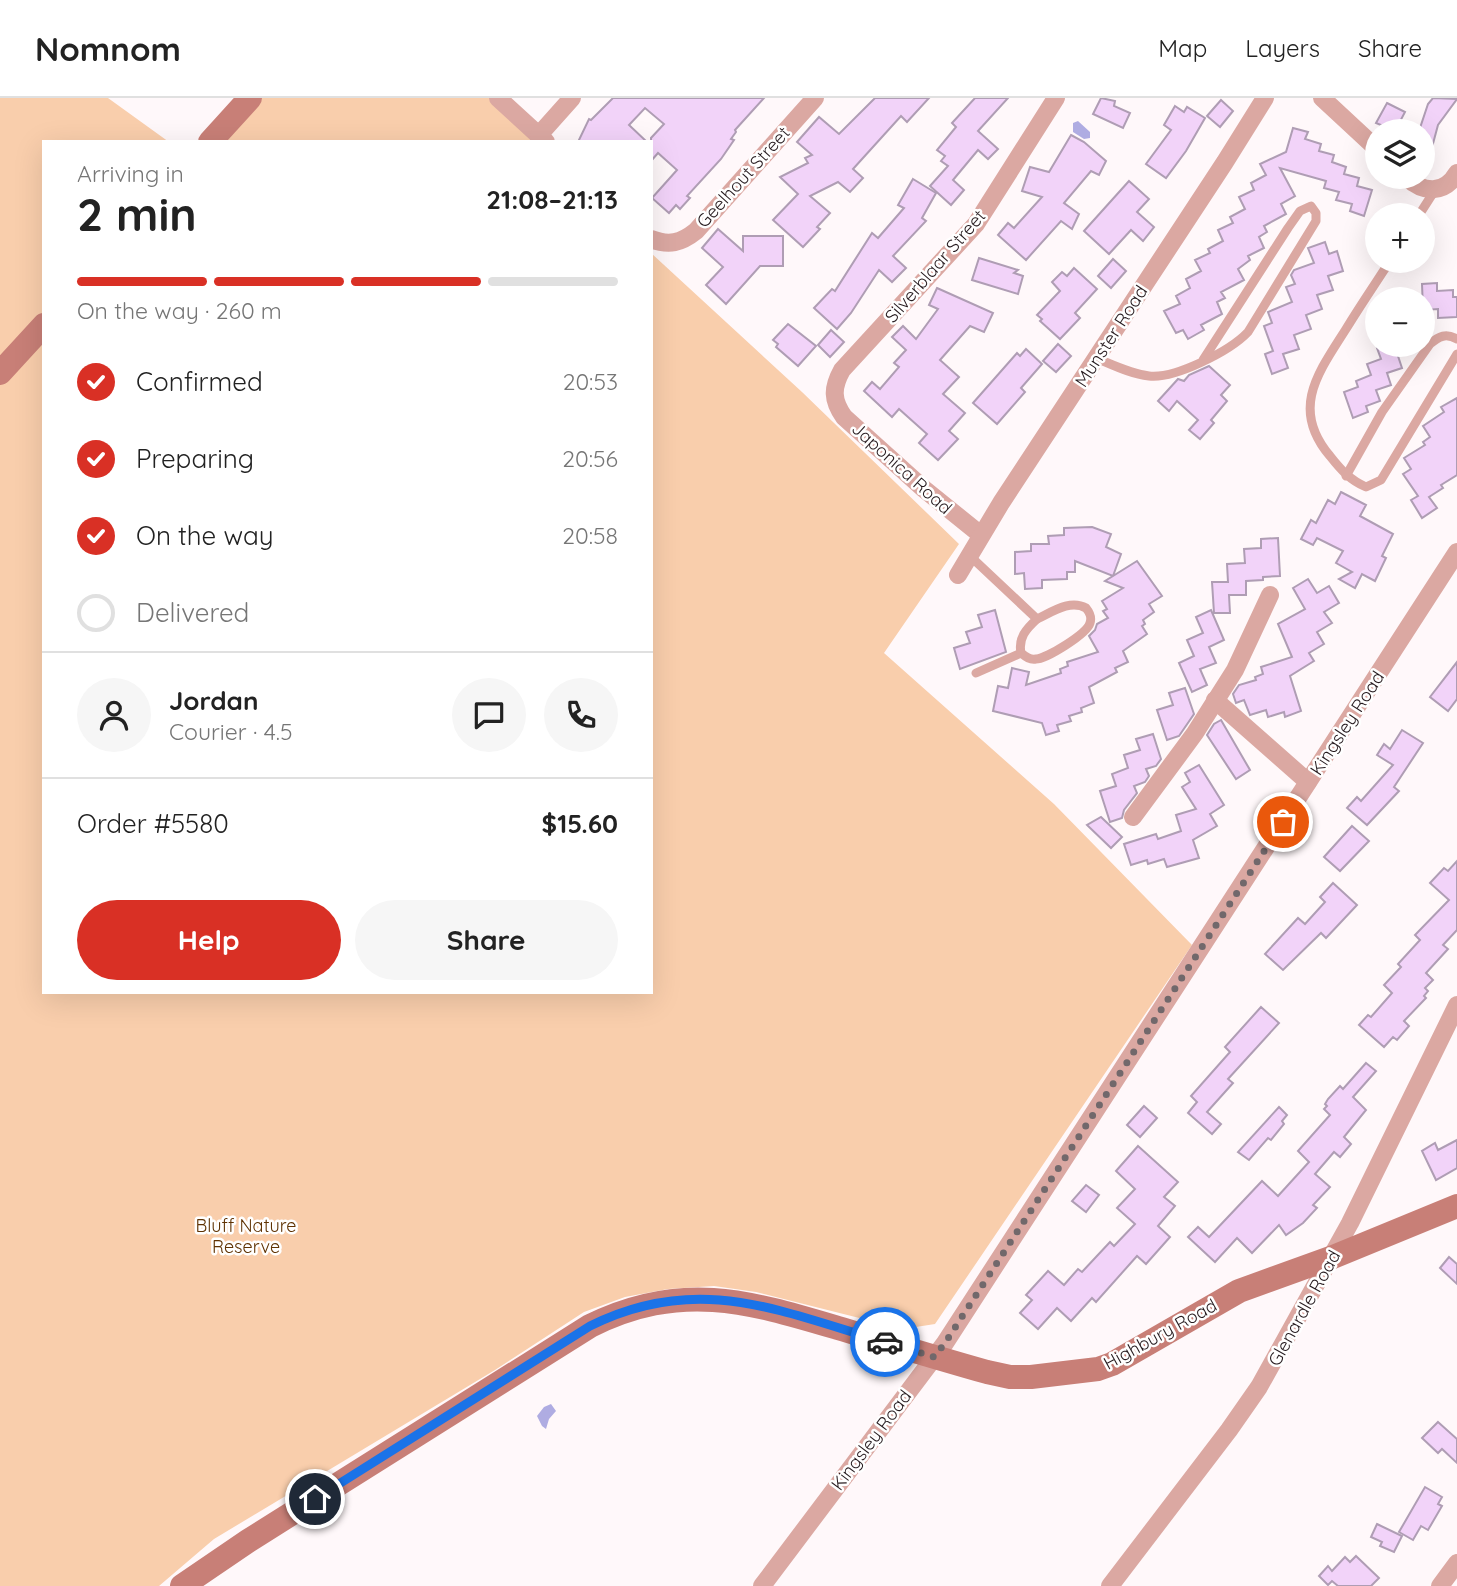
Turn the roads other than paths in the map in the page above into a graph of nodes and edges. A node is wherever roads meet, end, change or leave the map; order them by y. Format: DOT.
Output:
graph roads {
  1 [pos="250,98"];
  2 [pos="498,98"];
  3 [pos="572,98"];
  4 [pos="815,98"];
  5 [pos="1056,98"];
  6 [pos="1265,98"];
  7 [pos="1322,98"];
  8 [pos="542,138"];
  9 [pos="1365,138"];
  10 [pos="212,140"];
  11 [pos="1457,173"];
  12 [pos="1436,189"];
  13 [pos="1427,203"];
  14 [pos="657,241"];
  15 [pos="1382,273"];
  16 [pos="42,327"];
  17 [pos="1457,339"];
  18 [pos="1457,354"];
  19 [pos="1096,358"];
  20 [pos="1203,360"];
  21 [pos="0,373"];
  22 [pos="833,393"];
  23 [pos="1346,476"];
  24 [pos="981,535"];
  25 [pos="1457,552"];
  26 [pos="970,556"];
  27 [pos="958,575"];
  28 [pos="1270,595"];
  29 [pos="1037,619"];
  30 [pos="1021,653"];
  31 [pos="976,673"];
  32 [pos="1215,700"];
  33 [pos="1308,782"];
  34 [pos="1133,817"];
  35 [pos="1457,1005"];
  36 [pos="1457,1206"];
  37 [pos="1333,1256"];
  38 [pos="934,1357"];
  39 [pos="1457,1563"];
  40 [pos="181,1586"];
  41 [pos="762,1586"];
  42 [pos="1110,1586"];
  43 [pos="1440,1586"];
  1 -- 10 [label="street"];
  2 -- 8 [label="street"];
  3 -- 8 [label="street"];
  4 -- 14 [label="street, Geelhout Street"];
  5 -- 22 [label="street, Silverblaar Street"];
  6 -- 19 [label="street, Munster Road"];
  7 -- 9 [label="street"];
  11 -- 12 [label="street"];
  12 -- 13 [label="lane"];
  15 -- 23 [label="lane"];
  16 -- 21 [label="street"];
  17 -- 23 [label="lane"];
  18 -- 23 [label="lane"];
  19 -- 20 [label="lane"];
  19 -- 24 [label="street, Munster Road"];
  20 -- 20 [label="lane"];
  22 -- 24 [label="street, Japonica Road"];
  24 -- 26 [label="street, Munster Road"];
  25 -- 33 [label="street, Kingsley Road"];
  26 -- 27 [label="street, Munster Road"];
  26 -- 29 [label="lane"];
  28 -- 32 [label="street"];
  29 -- 30 [label="lane"];
  29 -- 30 [label="lane"];
  30 -- 31 [label="lane"];
  32 -- 33 [label="street"];
  32 -- 34 [label="street"];
  33 -- 38 [label="street, Kingsley Road"];
  35 -- 37 [label="street, Glenardle Road"];
  36 -- 37 [label="street, Highbury Road"];
  37 -- 38 [label="street, Highbury Road"];
  37 -- 42 [label="street, Glenardle Road"];
  38 -- 40 [label="street, Highbury Road"];
  38 -- 41 [label="street, Kingsley Road"];
  39 -- 43 [label="street"];
}
